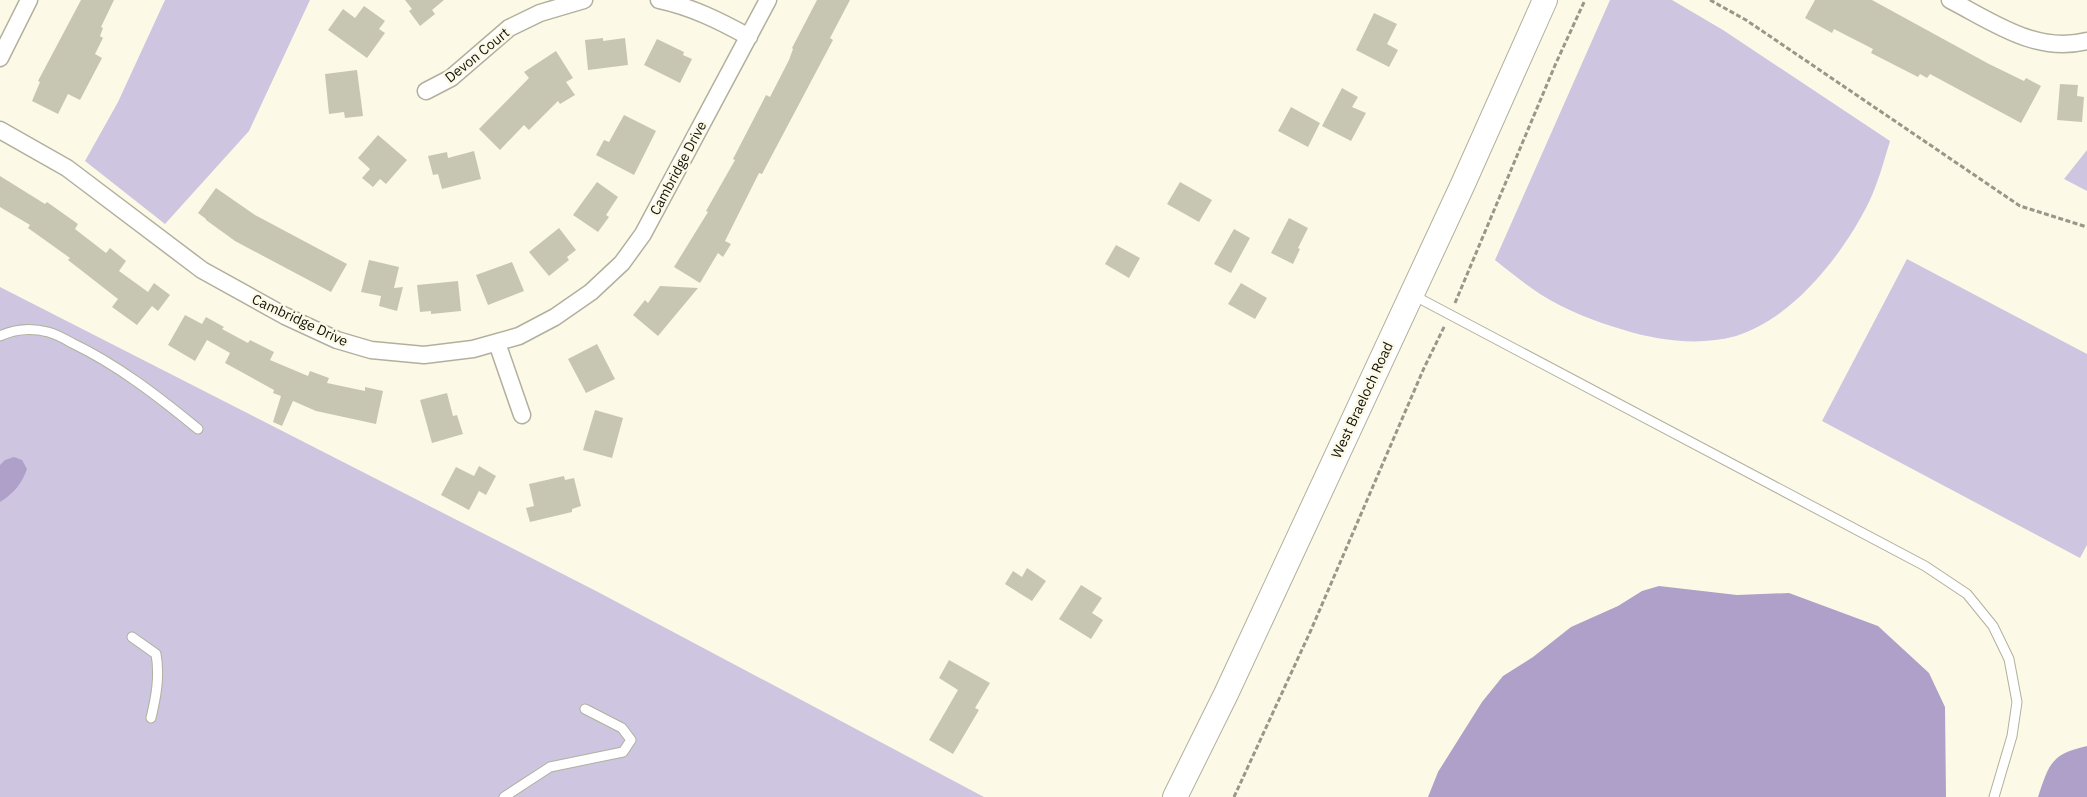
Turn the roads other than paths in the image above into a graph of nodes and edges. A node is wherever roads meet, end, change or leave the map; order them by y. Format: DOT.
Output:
graph roads {
  1 [pos="29,0"];
  2 [pos="584,0"];
  3 [pos="659,0"];
  4 [pos="768,0"];
  5 [pos="1545,0"];
  6 [pos="1950,0"];
  7 [pos="749,37"];
  8 [pos="2087,41"];
  9 [pos="0,58"];
  10 [pos="426,91"];
  11 [pos="0,130"];
  12 [pos="1411,294"];
  13 [pos="0,336"];
  14 [pos="496,343"];
  15 [pos="522,415"];
  16 [pos="198,429"];
  17 [pos="132,637"];
  18 [pos="585,709"];
  19 [pos="151,718"];
  20 [pos="504,797"];
  21 [pos="1175,797"];
  22 [pos="1994,797"];
  1 -- 9 [label="street"];
  2 -- 10 [label="street, Devon Court"];
  3 -- 7 [label="street"];
  4 -- 7 [label="street, Cambridge Drive"];
  5 -- 12 [label="street, West Braeloch Road"];
  6 -- 8 [label="street"];
  7 -- 14 [label="street, Cambridge Drive"];
  11 -- 14 [label="street, Cambridge Drive"];
  12 -- 21 [label="street, West Braeloch Road"];
  12 -- 22 [label="lane"];
  13 -- 16 [label="lane"];
  14 -- 15 [label="street"];
  17 -- 19 [label="lane"];
  18 -- 20 [label="lane"];
}
